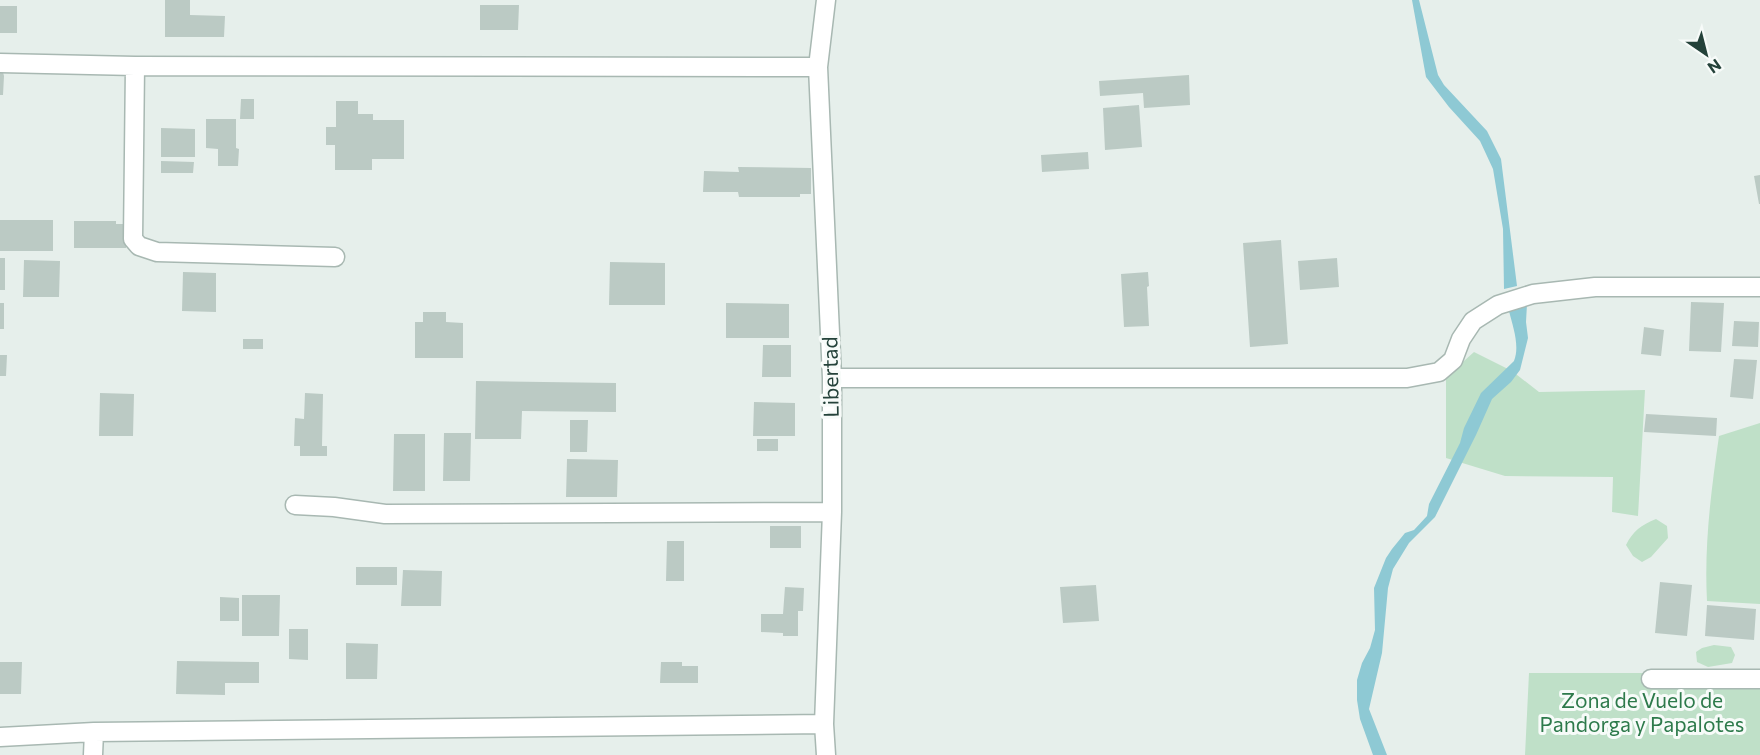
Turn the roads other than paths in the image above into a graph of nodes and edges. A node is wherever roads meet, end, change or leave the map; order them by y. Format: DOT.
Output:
graph roads {
  1 [pos="826,0"];
  2 [pos="0,63"];
  3 [pos="135,66"];
  4 [pos="818,67"];
  5 [pos="335,257"];
  6 [pos="1760,287"];
  7 [pos="832,378"];
  8 [pos="295,505"];
  9 [pos="832,512"];
  10 [pos="1651,679"];
  11 [pos="1760,679"];
  12 [pos="824,724"];
  13 [pos="94,732"];
  14 [pos="0,737"];
  15 [pos="93,755"];
  16 [pos="826,755"];
  1 -- 4 [label="street, Libertad"];
  2 -- 3 [label="street"];
  3 -- 4 [label="street"];
  3 -- 5 [label="street"];
  4 -- 7 [label="street, Libertad"];
  6 -- 7 [label="street"];
  7 -- 9 [label="street, Libertad"];
  8 -- 9 [label="street"];
  9 -- 12 [label="street, Libertad"];
  10 -- 11 [label="street"];
  12 -- 13 [label="street"];
  12 -- 16 [label="street, Libertad"];
  13 -- 14 [label="street"];
  13 -- 15 [label="street"];
}
